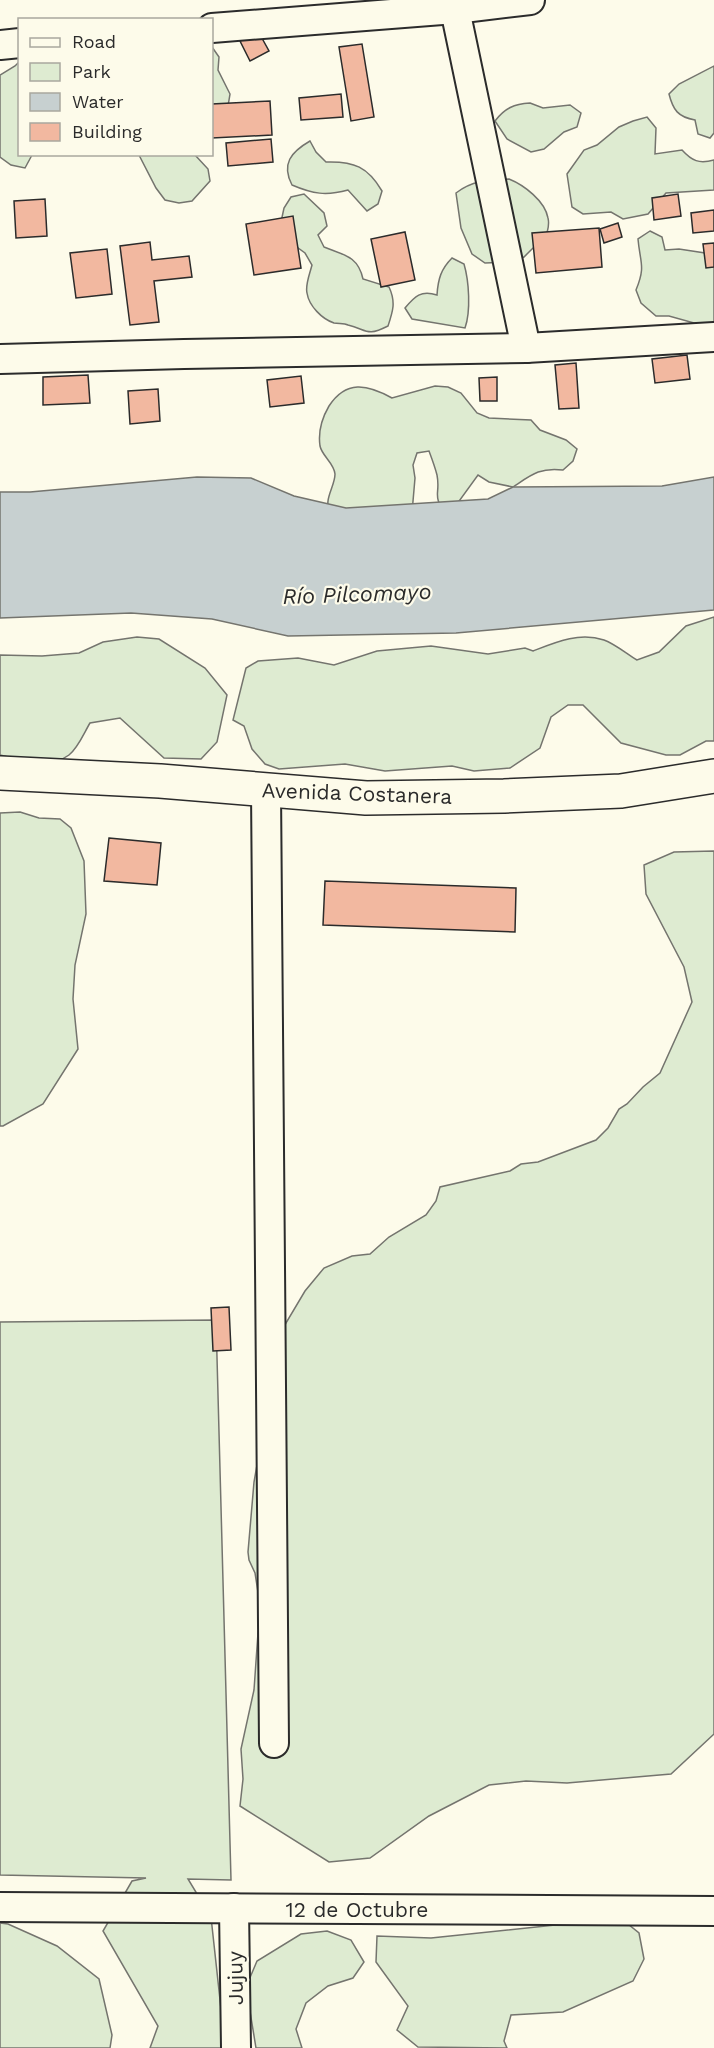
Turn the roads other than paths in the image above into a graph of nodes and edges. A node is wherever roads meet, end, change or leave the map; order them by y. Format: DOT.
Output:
graph roads {
  1 [pos="530,0"];
  2 [pos="454,4"];
  3 [pos="213,28"];
  4 [pos="18,43"];
  5 [pos="0,45"];
  6 [pos="714,337"];
  7 [pos="526,348"];
  8 [pos="0,359"];
  9 [pos="0,773"];
  10 [pos="714,776"];
  11 [pos="266,790"];
  12 [pos="274,1743"];
  13 [pos="0,1907"];
  14 [pos="234,1908"];
  15 [pos="714,1911"];
  16 [pos="236,2048"];
  1 -- 2 [label="street"];
  2 -- 3 [label="street"];
  2 -- 7 [label="street"];
  4 -- 5 [label="street"];
  6 -- 7 [label="street"];
  7 -- 8 [label="street"];
  9 -- 11 [label="street, Avenida Costanera"];
  10 -- 11 [label="street, Avenida Costanera"];
  11 -- 12 [label="street"];
  13 -- 14 [label="street, 12 de Octubre"];
  14 -- 15 [label="street, 12 de Octubre"];
  14 -- 16 [label="street, Jujuy"];
}
